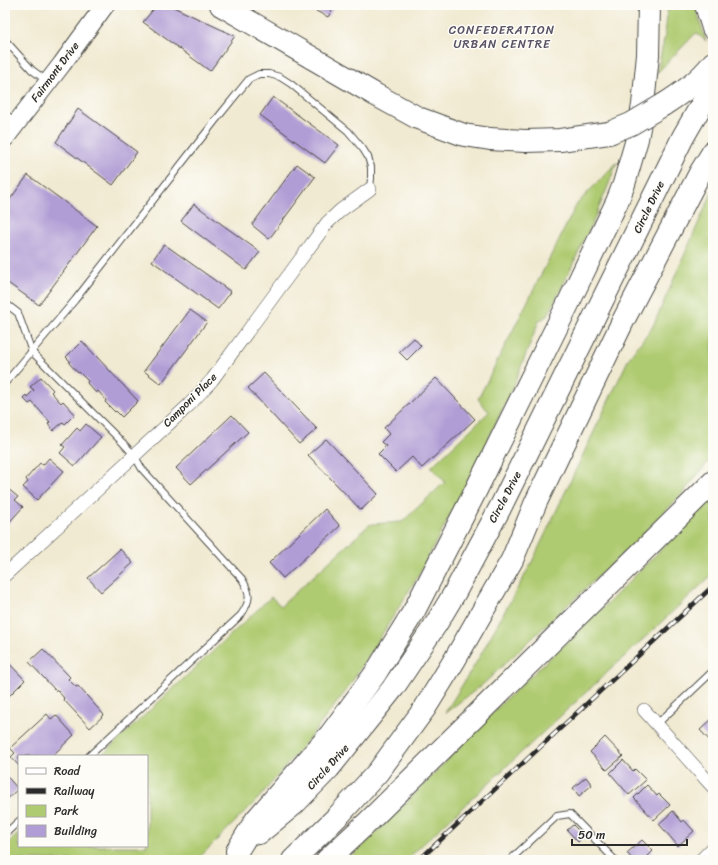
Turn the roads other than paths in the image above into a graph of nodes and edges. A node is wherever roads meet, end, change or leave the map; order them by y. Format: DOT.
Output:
graph roads {
  1 [pos="105,5"];
  2 [pos="221,5"];
  3 [pos="649,5"];
  4 [pos="706,5"];
  5 [pos="713,28"];
  6 [pos="5,40"];
  7 [pos="710,78"];
  8 [pos="48,82"];
  9 [pos="11,118"];
  10 [pos="5,138"];
  11 [pos="713,152"];
  12 [pos="370,189"];
  13 [pos="5,303"];
  14 [pos="32,352"];
  15 [pos="5,383"];
  16 [pos="134,455"];
  17 [pos="713,482"];
  18 [pos="5,574"];
  19 [pos="713,671"];
  20 [pos="644,710"];
  21 [pos="656,725"];
  22 [pos="90,755"];
  23 [pos="713,787"];
  24 [pos="18,822"];
  25 [pos="325,829"];
  26 [pos="5,834"];
  27 [pos="713,848"];
  28 [pos="232,856"];
  29 [pos="286,860"];
  30 [pos="292,860"];
  31 [pos="327,860"];
  32 [pos="510,860"];
  33 [pos="615,860"];
  34 [pos="701,860"];
  1 -- 8 [label="street, Fairmont Drive"];
  2 -- 7 [label="highway, bridge"];
  3 -- 28 [label="highway"];
  4 -- 5 [label="highway"];
  6 -- 8 [label="lane"];
  7 -- 28 [label="highway, Circle Drive"];
  8 -- 9 [label="street, Fairmont Drive"];
  9 -- 10 [label="street, Fairmont Drive"];
  11 -- 25 [label="highway"];
  12 -- 14 [label="lane"];
  12 -- 16 [label="street, Camponi Place"];
  13 -- 14 [label="lane"];
  14 -- 15 [label="lane"];
  14 -- 16 [label="lane"];
  16 -- 18 [label="street, Camponi Place"];
  16 -- 22 [label="lane"];
  17 -- 31 [label="highway"];
  19 -- 21 [label="lane"];
  20 -- 21 [label="street"];
  21 -- 23 [label="street"];
  24 -- 26 [label="lane"];
  25 -- 29 [label="highway"];
  25 -- 30 [label="highway"];
  27 -- 34 [label="street"];
  32 -- 33 [label="lane"];
}
